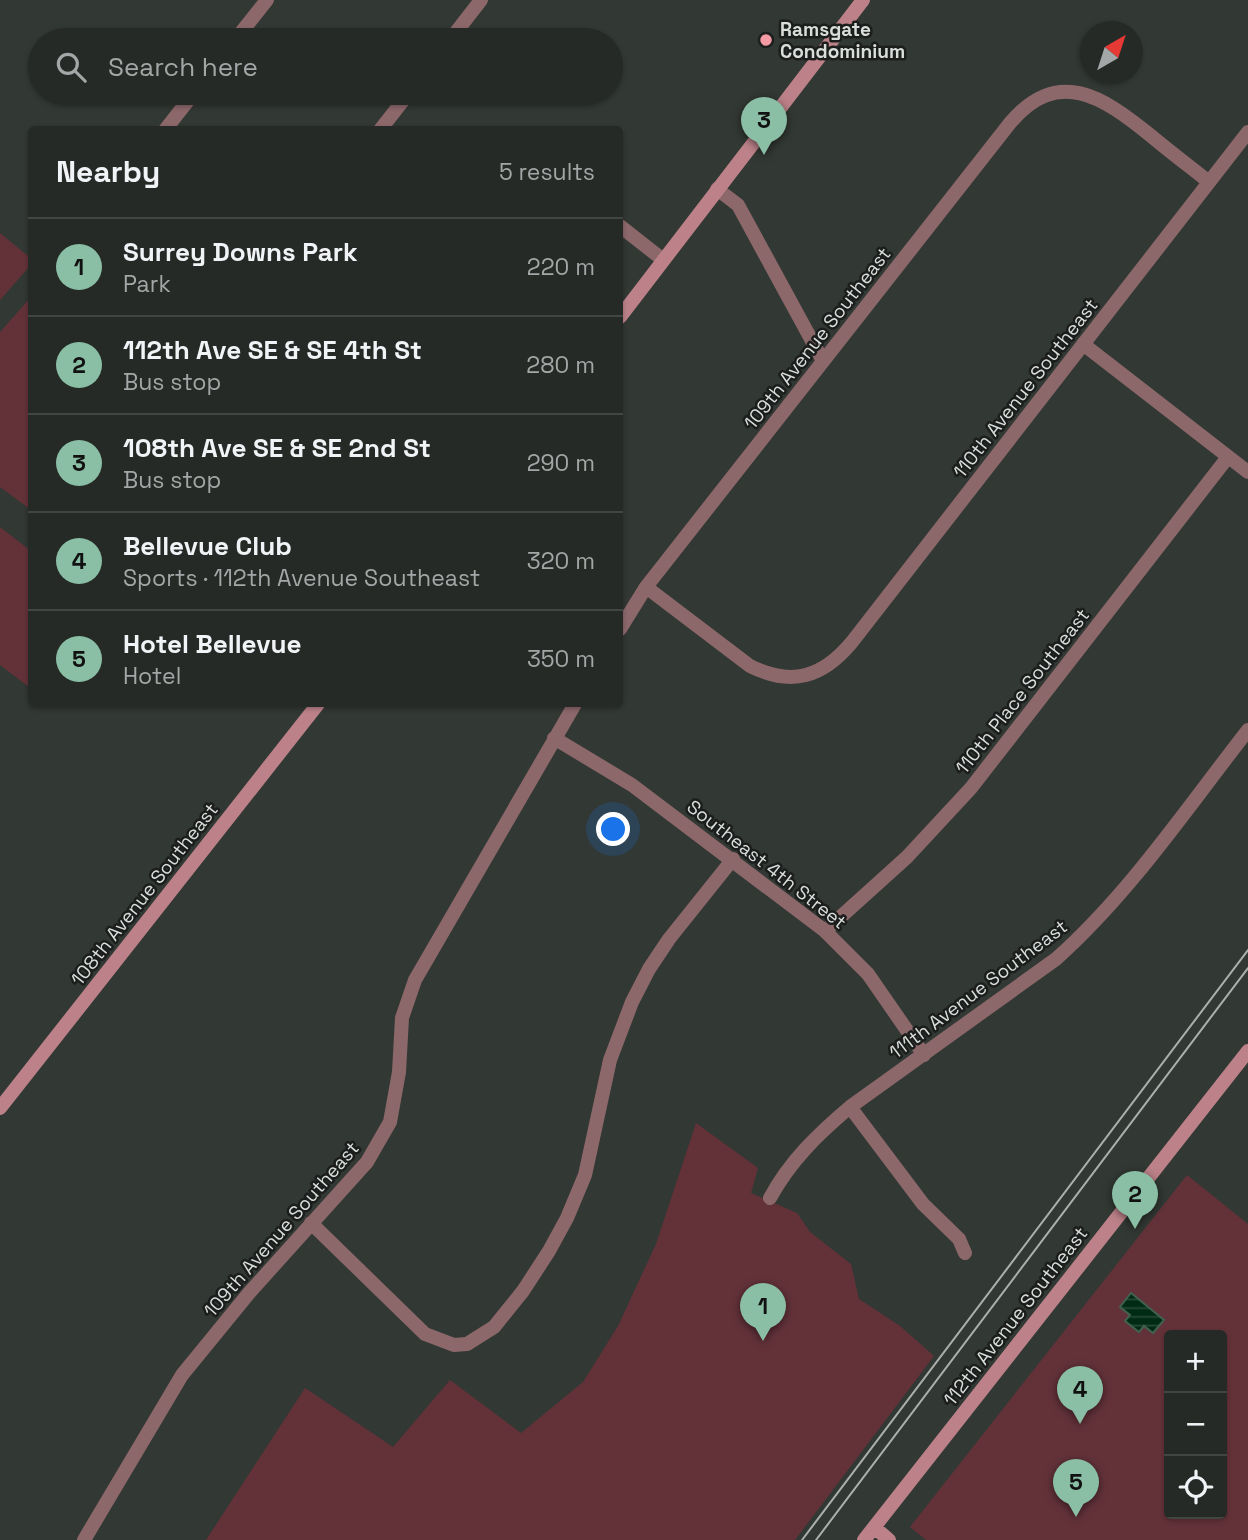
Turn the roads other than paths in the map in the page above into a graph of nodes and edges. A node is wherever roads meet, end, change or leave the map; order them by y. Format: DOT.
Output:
graph roads {
  1 [pos="267,0"];
  2 [pos="481,0"];
  3 [pos="863,0"];
  4 [pos="245,28"];
  5 [pos="459,28"];
  6 [pos="185,105"];
  7 [pos="400,105"];
  8 [pos="168,126"];
  9 [pos="383,126"];
  10 [pos="1248,132"];
  11 [pos="1209,182"];
  12 [pos="717,189"];
  13 [pos="623,228"];
  14 [pos="662,259"];
  15 [pos="623,313"];
  16 [pos="1083,344"];
  17 [pos="823,361"];
  18 [pos="1228,457"];
  19 [pos="1248,472"];
  20 [pos="646,587"];
  21 [pos="623,624"];
  22 [pos="316,707"];
  23 [pos="573,707"];
  24 [pos="1248,730"];
  25 [pos="554,738"];
  26 [pos="733,859"];
  27 [pos="825,931"];
  28 [pos="1248,1051"];
  29 [pos="924,1055"];
  30 [pos="850,1107"];
  31 [pos="0,1108"];
  32 [pos="770,1198"];
  33 [pos="311,1223"];
  34 [pos="965,1253"];
  35 [pos="874,1527"];
  36 [pos="84,1540"];
  37 [pos="864,1540"];
  38 [pos="889,1540"];
  1 -- 4 [label="street"];
  2 -- 5 [label="street"];
  3 -- 12 [label="street"];
  6 -- 8 [label="street"];
  7 -- 9 [label="street"];
  10 -- 11 [label="street, 110th Avenue Southeast"];
  11 -- 16 [label="street, 110th Avenue Southeast"];
  11 -- 17 [label="street, 109th Avenue Southeast"];
  12 -- 14 [label="street"];
  12 -- 17 [label="street"];
  13 -- 14 [label="street"];
  14 -- 15 [label="street"];
  16 -- 18 [label="street"];
  16 -- 20 [label="street, 110th Avenue Southeast"];
  17 -- 20 [label="street, 109th Avenue Southeast"];
  18 -- 19 [label="street"];
  18 -- 27 [label="street, 110th Place Southeast"];
  20 -- 21 [label="street, 109th Avenue Southeast"];
  22 -- 31 [label="street, 108th Avenue Southeast"];
  23 -- 25 [label="street, 109th Avenue Southeast"];
  24 -- 29 [label="street, 111th Avenue Southeast"];
  25 -- 26 [label="street, Southeast 4th Street"];
  25 -- 33 [label="street, 109th Avenue Southeast"];
  26 -- 27 [label="street, Southeast 4th Street"];
  26 -- 33 [label="street"];
  27 -- 29 [label="street, Southeast 4th Street"];
  28 -- 35 [label="street, 112th Avenue Southeast"];
  29 -- 30 [label="street, 111th Avenue Southeast"];
  30 -- 32 [label="street, 111th Avenue Southeast"];
  30 -- 34 [label="street"];
  33 -- 36 [label="street, 109th Avenue Southeast"];
  35 -- 37 [label="street, 112th Avenue Southeast"];
  35 -- 38 [label="street"];
}
